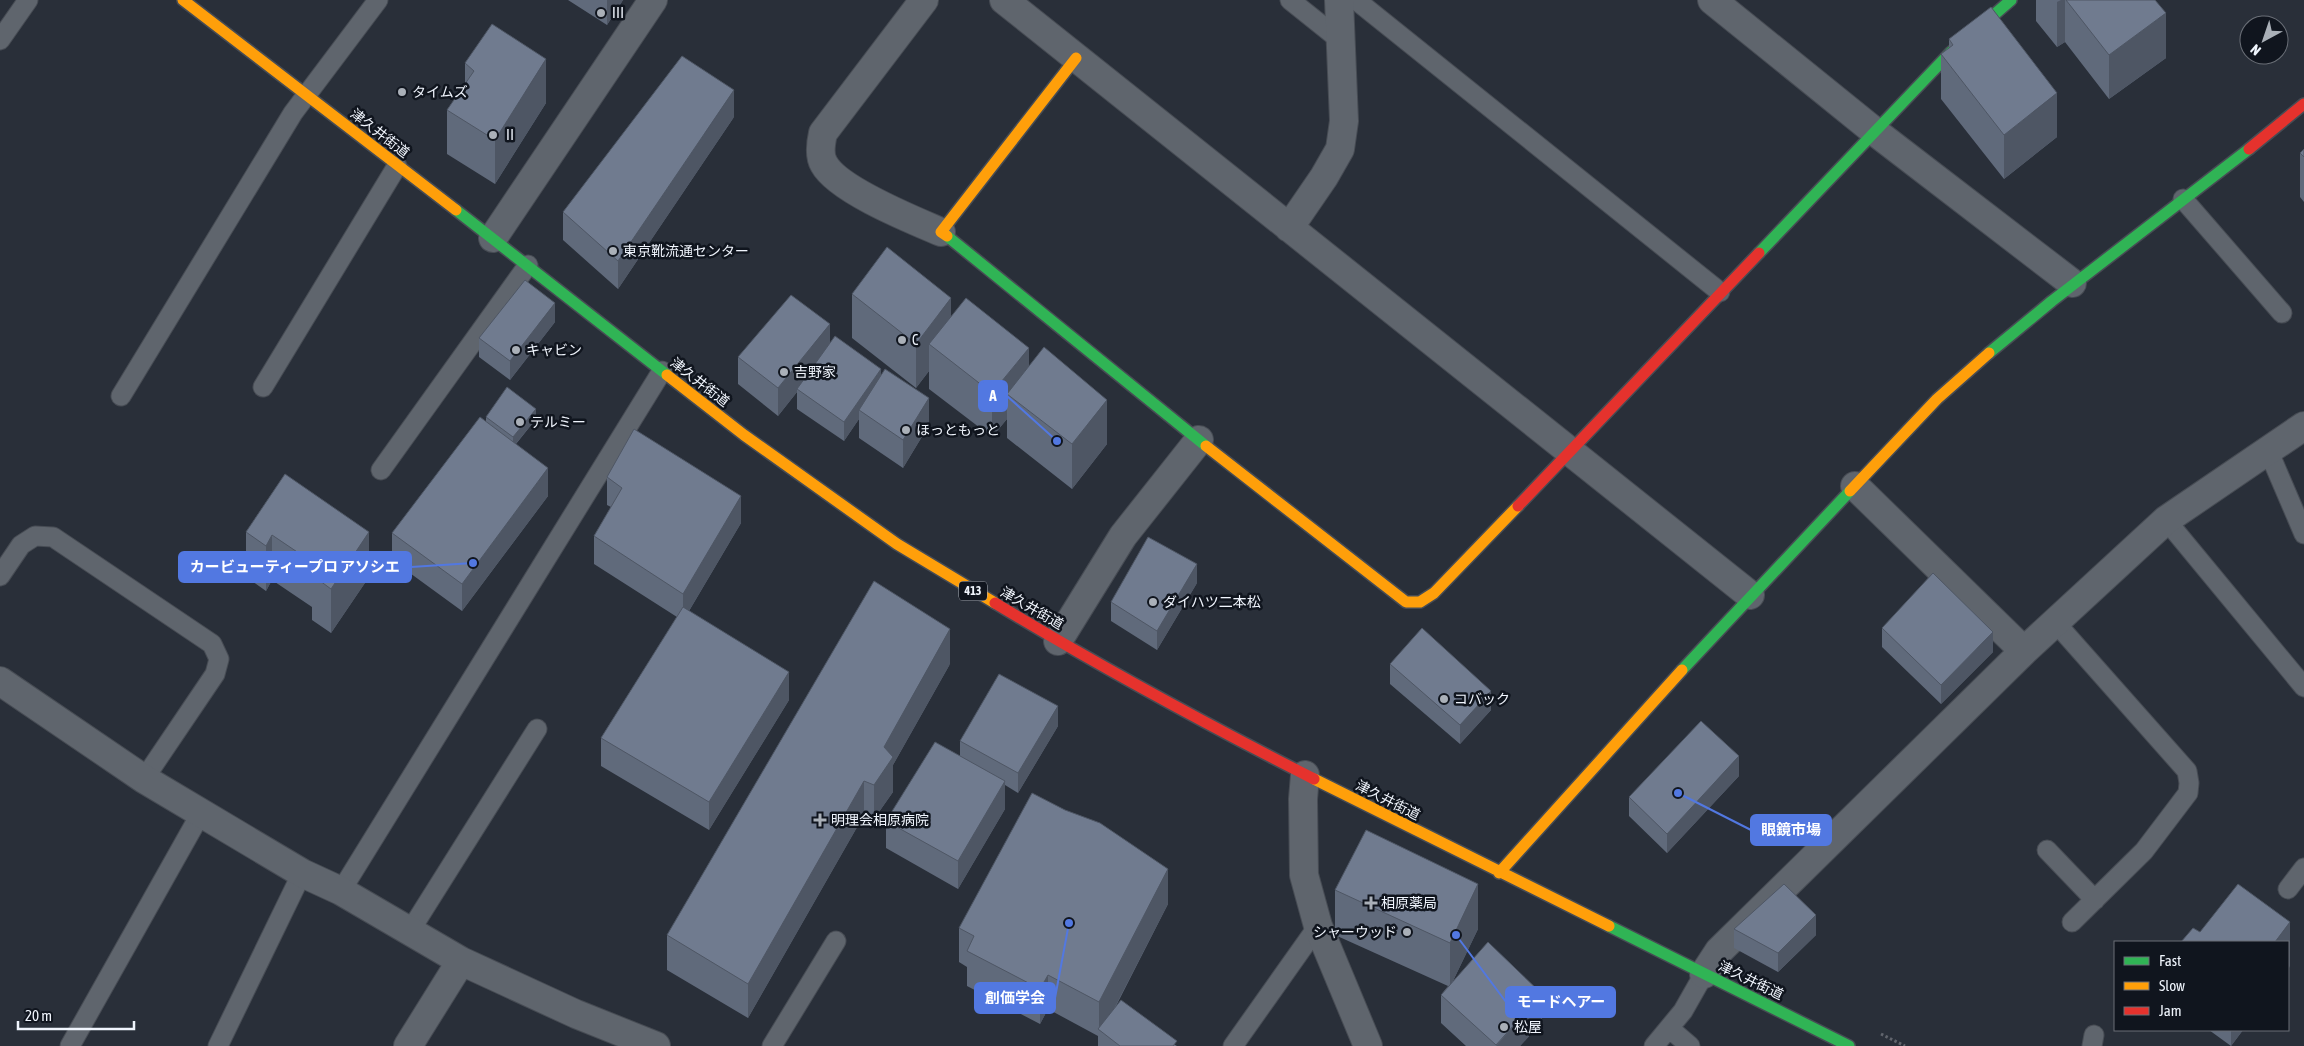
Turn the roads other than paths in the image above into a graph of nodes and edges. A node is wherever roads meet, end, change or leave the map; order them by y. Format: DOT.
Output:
graph roads {
  1 [pos="28,0"];
  2 [pos="183,0"];
  3 [pos="378,0"];
  4 [pos="653,0"];
  5 [pos="924,0"];
  6 [pos="1004,0"];
  7 [pos="1290,0"];
  8 [pos="1339,0"];
  9 [pos="1356,0"];
  10 [pos="1712,0"];
  11 [pos="2011,0"];
  12 [pos="0,40"];
  13 [pos="1340,40"];
  14 [pos="1076,58"];
  15 [pos="305,94"];
  16 [pos="2304,104"];
  17 [pos="1874,131"];
  18 [pos="398,166"];
  19 [pos="2183,199"];
  20 [pos="1289,228"];
  21 [pos="941,232"];
  22 [pos="493,238"];
  23 [pos="528,265"];
  24 [pos="2072,283"];
  25 [pos="1720,292"];
  26 [pos="2282,313"];
  27 [pos="662,371"];
  28 [pos="263,387"];
  29 [pos="121,396"];
  30 [pos="2304,426"];
  31 [pos="1199,440"];
  32 [pos="2268,450"];
  33 [pos="1570,451"];
  34 [pos="381,470"];
  35 [pos="1855,486"];
  36 [pos="2166,520"];
  37 [pos="2304,534"];
  38 [pos="0,576"];
  39 [pos="1750,594"];
  40 [pos="2055,622"];
  41 [pos="1058,641"];
  42 [pos="2024,651"];
  43 [pos="0,681"];
  44 [pos="2304,687"];
  45 [pos="537,729"];
  46 [pos="1305,775"];
  47 [pos="144,779"];
  48 [pos="201,813"];
  49 [pos="2047,850"];
  50 [pos="2304,868"];
  51 [pos="302,873"];
  52 [pos="1499,873"];
  53 [pos="2288,889"];
  54 [pos="341,891"];
  55 [pos="2094,900"];
  56 [pos="2072,922"];
  57 [pos="1318,926"];
  58 [pos="410,931"];
  59 [pos="836,941"];
  60 [pos="462,962"];
  61 [pos="1704,974"];
  62 [pos="1669,1028"];
  63 [pos="70,1046"];
  64 [pos="218,1046"];
  65 [pos="408,1046"];
  66 [pos="656,1046"];
  67 [pos="772,1046"];
  68 [pos="1233,1046"];
  69 [pos="1368,1046"];
  70 [pos="1654,1046"];
  71 [pos="1690,1046"];
  72 [pos="1849,1046"];
  1 -- 12 [label="lane"];
  2 -- 15 [label="main road, 津久井街道 / 413"];
  3 -- 15 [label="lane"];
  4 -- 22 [label="street"];
  5 -- 21 [label="street"];
  6 -- 14 [label="street"];
  7 -- 13 [label="lane"];
  8 -- 13 [label="street"];
  9 -- 25 [label="lane"];
  10 -- 17 [label="street"];
  11 -- 17 [label="main road"];
  13 -- 20 [label="street"];
  14 -- 20 [label="street"];
  14 -- 21 [label="main road"];
  15 -- 18 [label="main road, 津久井街道 / 413"];
  15 -- 29 [label="lane"];
  16 -- 19 [label="main road"];
  17 -- 24 [label="street"];
  17 -- 25 [label="main road"];
  18 -- 22 [label="main road, 津久井街道 / 413"];
  18 -- 28 [label="lane"];
  19 -- 24 [label="main road"];
  19 -- 26 [label="lane"];
  20 -- 33 [label="street"];
  21 -- 31 [label="main road"];
  22 -- 23 [label="main road, 津久井街道 / 413"];
  23 -- 27 [label="main road, 津久井街道 / 413"];
  23 -- 34 [label="lane"];
  24 -- 35 [label="main road"];
  25 -- 33 [label="main road"];
  27 -- 41 [label="main road, 津久井街道 / 413"];
  27 -- 54 [label="lane"];
  30 -- 32 [label="street"];
  31 -- 33 [label="main road"];
  31 -- 41 [label="street"];
  32 -- 36 [label="street"];
  32 -- 37 [label="lane"];
  33 -- 39 [label="street"];
  35 -- 39 [label="main road"];
  35 -- 42 [label="street"];
  36 -- 40 [label="street"];
  36 -- 44 [label="lane"];
  38 -- 47 [label="lane"];
  39 -- 52 [label="main road"];
  40 -- 42 [label="street"];
  40 -- 55 [label="lane"];
  41 -- 46 [label="main road, 津久井街道 / 413"];
  42 -- 61 [label="street"];
  43 -- 47 [label="street"];
  45 -- 58 [label="lane"];
  46 -- 52 [label="main road, 津久井街道 / 413"];
  46 -- 57 [label="street"];
  47 -- 48 [label="street"];
  48 -- 51 [label="street"];
  48 -- 63 [label="lane"];
  49 -- 55 [label="lane"];
  50 -- 53 [label="lane"];
  51 -- 54 [label="street"];
  51 -- 64 [label="lane"];
  52 -- 61 [label="main road, 津久井街道 / 413"];
  54 -- 58 [label="street"];
  55 -- 56 [label="lane"];
  57 -- 68 [label="lane"];
  57 -- 69 [label="street"];
  58 -- 60 [label="street"];
  59 -- 67 [label="lane"];
  60 -- 65 [label="street"];
  60 -- 66 [label="street"];
  61 -- 62 [label="lane"];
  61 -- 72 [label="main road, 津久井街道 / 413"];
  62 -- 70 [label="lane"];
  62 -- 71 [label="lane"];
}
